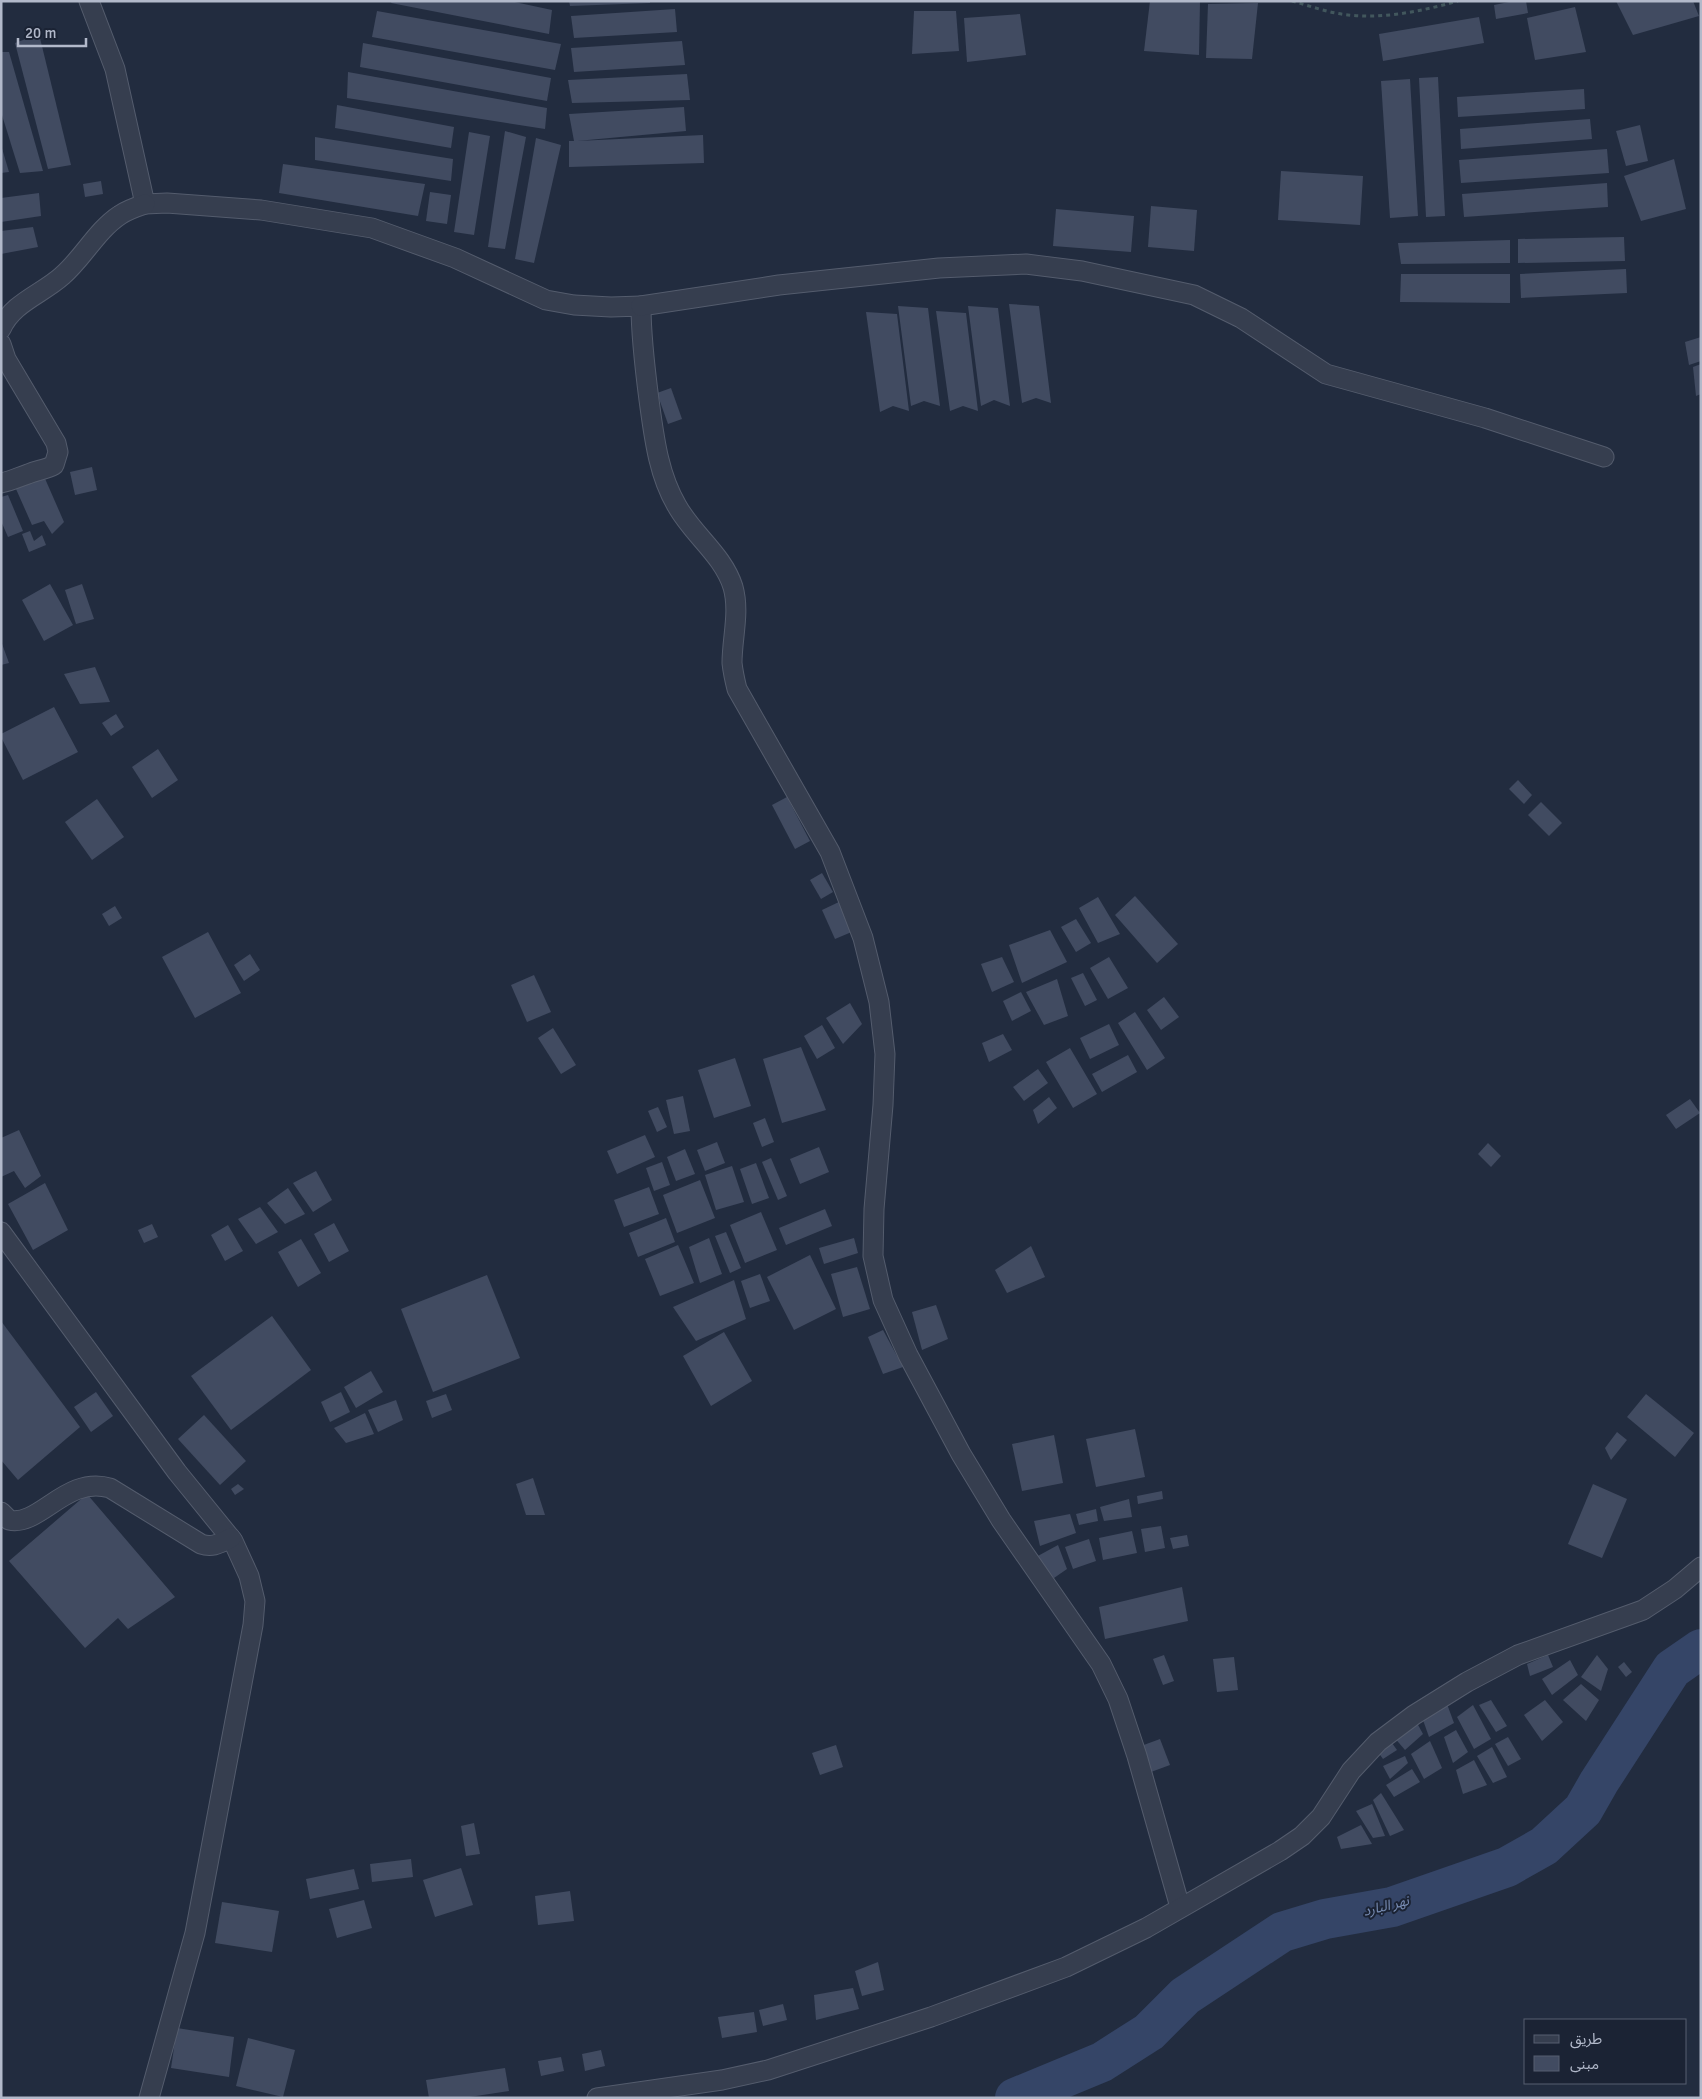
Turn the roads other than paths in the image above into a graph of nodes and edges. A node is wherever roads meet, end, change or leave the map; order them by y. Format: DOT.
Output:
graph roads {
  1 [pos="89,1"];
  2 [pos="144,204"];
  3 [pos="642,306"];
  4 [pos="1,328"];
  5 [pos="1,344"];
  6 [pos="1604,456"];
  7 [pos="1,483"];
  8 [pos="1,1232"];
  9 [pos="1,1512"];
  10 [pos="231,1538"];
  11 [pos="1701,1567"];
  12 [pos="1180,1908"];
  13 [pos="149,2098"];
  14 [pos="597,2098"];
  1 -- 2 [label="street"];
  2 -- 3 [label="street"];
  2 -- 4 [label="street"];
  3 -- 6 [label="street"];
  3 -- 12 [label="street"];
  5 -- 7 [label="street"];
  8 -- 10 [label="street"];
  9 -- 10 [label="street"];
  10 -- 13 [label="street"];
  11 -- 12 [label="street"];
  12 -- 14 [label="street"];
}
